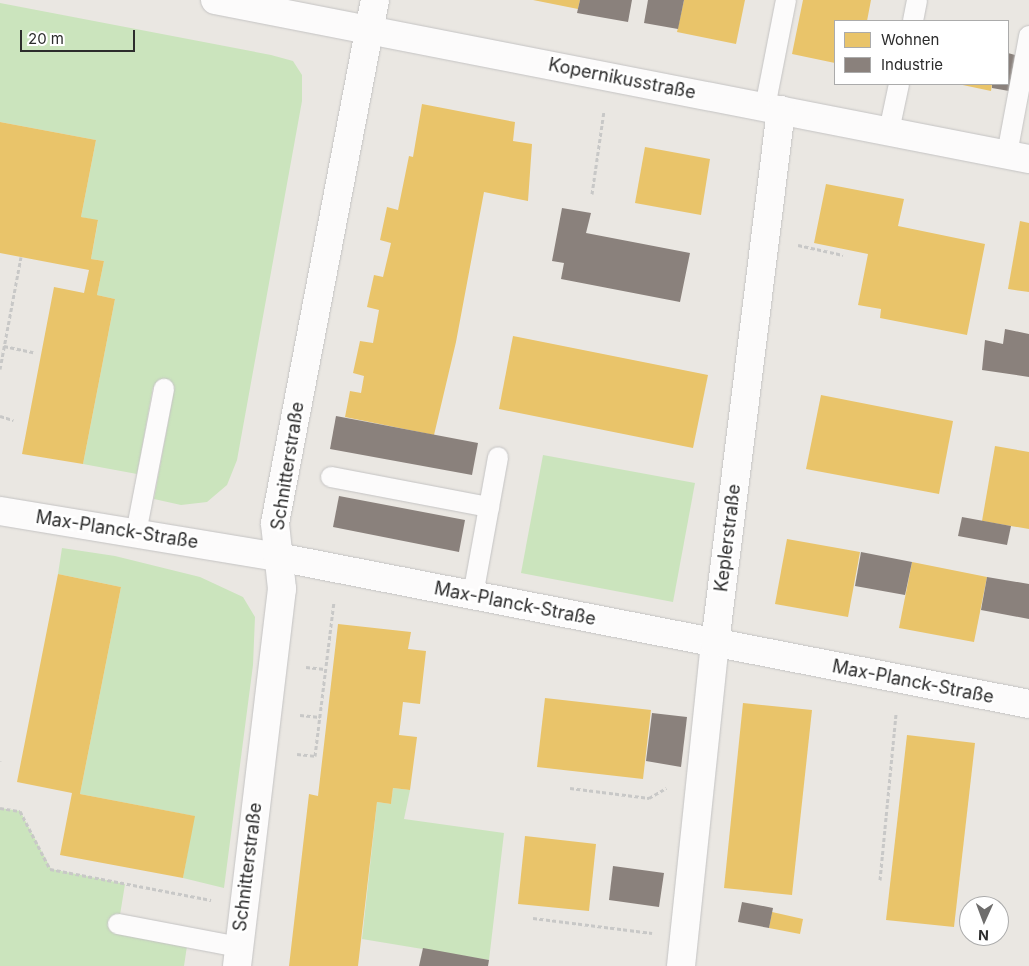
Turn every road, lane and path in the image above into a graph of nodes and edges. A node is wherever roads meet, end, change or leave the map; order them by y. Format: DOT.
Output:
graph roads {
  1 [pos="215,0"];
  2 [pos="375,0"];
  3 [pos="786,0"];
  4 [pos="917,0"];
  5 [pos="913,20"];
  6 [pos="369,30"];
  7 [pos="1029,36"];
  8 [pos="609,77"];
  9 [pos="899,85"];
  10 [pos="773,108"];
  11 [pos="889,131"];
  12 [pos="1018,157"];
  13 [pos="592,194"];
  14 [pos="765,238"];
  15 [pos="843,255"];
  16 [pos="21,258"];
  17 [pos="4,346"];
  18 [pos="32,352"];
  19 [pos="0,369"];
  20 [pos="164,389"];
  21 [pos="0,416"];
  22 [pos="13,420"];
  23 [pos="498,457"];
  24 [pos="331,477"];
  25 [pos="489,506"];
  26 [pos="0,511"];
  27 [pos="136,534"];
  28 [pos="278,557"];
  29 [pos="338,569"];
  30 [pos="473,595"];
  31 [pos="715,643"];
  32 [pos="900,680"];
  33 [pos="1029,704"];
  34 [pos="262,750"];
  35 [pos="570,788"];
  36 [pos="700,788"];
  37 [pos="0,808"];
  38 [pos="880,880"];
  39 [pos="244,906"];
  40 [pos="533,918"];
  41 [pos="118,924"];
  42 [pos="684,938"];
  43 [pos="238,956"];
  44 [pos="682,966"];
  1 -- 6 [label="street, Kopernikusstraße"];
  2 -- 6 [label="street, Schnitterstraße"];
  3 -- 10 [label="lane"];
  4 -- 5 [label="lane"];
  6 -- 8 [label="street, Kopernikusstraße"];
  6 -- 28 [label="street, Schnitterstraße"];
  7 -- 12 [label="lane"];
  8 -- 10 [label="street, Kopernikusstraße"];
  8 -- 13 [label="path"];
  9 -- 11 [label="lane"];
  10 -- 11 [label="street, Kopernikusstraße"];
  10 -- 14 [label="street, Keplerstraße"];
  11 -- 12 [label="street, Kopernikusstraße"];
  14 -- 15 [label="path"];
  14 -- 31 [label="street, Keplerstraße"];
  16 -- 17 [label="path"];
  17 -- 18 [label="path"];
  17 -- 19 [label="path"];
  20 -- 27 [label="lane"];
  21 -- 22 [label="path"];
  23 -- 25 [label="lane"];
  24 -- 25 [label="lane"];
  25 -- 30 [label="lane"];
  26 -- 27 [label="street, Max-Planck-Straße"];
  27 -- 28 [label="street, Max-Planck-Straße"];
  28 -- 29 [label="street, Max-Planck-Straße"];
  28 -- 34 [label="street, Schnitterstraße"];
  29 -- 30 [label="street, Max-Planck-Straße"];
  29 -- 34 [label="path"];
  30 -- 31 [label="street, Max-Planck-Straße"];
  31 -- 32 [label="street, Max-Planck-Straße"];
  31 -- 36 [label="street, Keplerstraße"];
  32 -- 33 [label="street, Max-Planck-Straße"];
  32 -- 38 [label="path"];
  34 -- 39 [label="street, Schnitterstraße"];
  35 -- 36 [label="path"];
  36 -- 42 [label="street, Keplerstraße"];
  37 -- 39 [label="path"];
  39 -- 43 [label="street, Schnitterstraße"];
  40 -- 42 [label="path"];
  41 -- 43 [label="lane"];
  42 -- 44 [label="street, Keplerstraße"];
}
